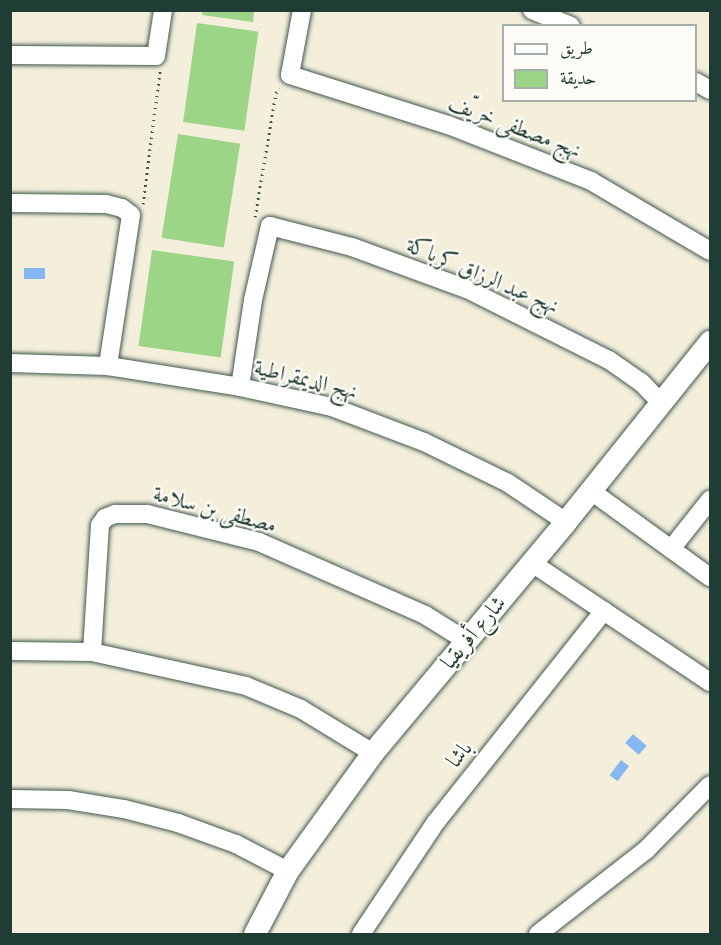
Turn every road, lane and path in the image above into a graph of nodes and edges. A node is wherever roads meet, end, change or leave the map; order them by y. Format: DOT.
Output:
graph roads {
  1 [pos="163,10"];
  2 [pos="302,10"];
  3 [pos="532,10"];
  4 [pos="566,24"];
  5 [pos="10,55"];
  6 [pos="156,56"];
  7 [pos="290,75"];
  8 [pos="697,83"];
  9 [pos="711,90"];
  10 [pos="10,203"];
  11 [pos="131,215"];
  12 [pos="270,226"];
  13 [pos="711,251"];
  14 [pos="711,342"];
  15 [pos="10,363"];
  16 [pos="108,366"];
  17 [pos="240,387"];
  18 [pos="660,402"];
  19 [pos="591,491"];
  20 [pos="711,500"];
  21 [pos="566,522"];
  22 [pos="671,549"];
  23 [pos="532,563"];
  24 [pos="711,577"];
  25 [pos="604,611"];
  26 [pos="465,640"];
  27 [pos="10,651"];
  28 [pos="92,652"];
  29 [pos="711,682"];
  30 [pos="373,753"];
  31 [pos="711,785"];
  32 [pos="10,799"];
  33 [pos="288,871"];
  34 [pos="255,934"];
  35 [pos="361,934"];
  36 [pos="538,934"];
  1 -- 6 [label="street"];
  2 -- 7 [label="street"];
  3 -- 4 [label="street"];
  5 -- 6 [label="street"];
  6 -- 11 [label="path"];
  7 -- 12 [label="path"];
  7 -- 13 [label="street, نهج مصطفى خريّف"];
  8 -- 9 [label="street"];
  10 -- 11 [label="street"];
  11 -- 16 [label="street"];
  12 -- 17 [label="street"];
  12 -- 18 [label="street, نهج عبد الرزاق كرباكة"];
  14 -- 18 [label="street, شارع أفريقيا"];
  15 -- 16 [label="street, نهج الديمقراطية"];
  16 -- 17 [label="street, نهج الديمقراطية"];
  17 -- 21 [label="street, نهج الديمقراطية"];
  18 -- 19 [label="street, شارع أفريقيا"];
  19 -- 21 [label="street, شارع أفريقيا"];
  19 -- 22 [label="street"];
  20 -- 22 [label="street"];
  21 -- 23 [label="street, شارع أفريقيا"];
  22 -- 24 [label="street"];
  23 -- 25 [label="street"];
  23 -- 26 [label="street, شارع أفريقيا"];
  25 -- 29 [label="street"];
  25 -- 35 [label="street, باشا"];
  26 -- 28 [label="street, مصطفى بن سلامة"];
  26 -- 30 [label="street, شارع أفريقيا"];
  27 -- 28 [label="street"];
  28 -- 30 [label="street"];
  30 -- 33 [label="street, شارع أفريقيا"];
  31 -- 36 [label="street"];
  32 -- 33 [label="street"];
  33 -- 34 [label="street, شارع أفريقيا"];
}
